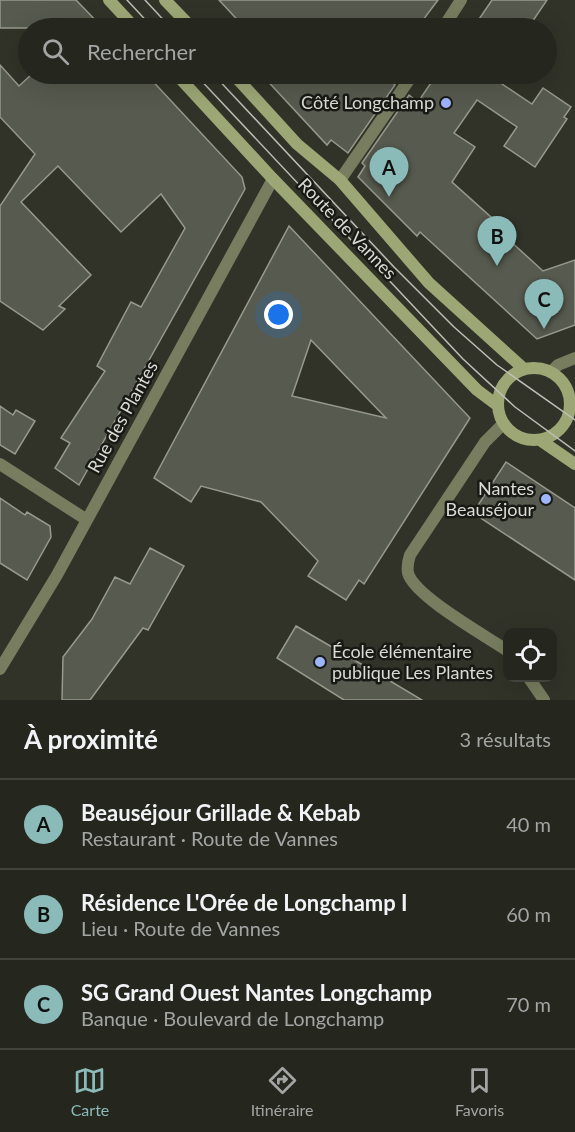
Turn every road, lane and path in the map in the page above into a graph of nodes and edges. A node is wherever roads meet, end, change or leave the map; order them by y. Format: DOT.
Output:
graph roads {
  1 [pos="109,0"];
  2 [pos="165,0"];
  3 [pos="461,0"];
  4 [pos="126,18"];
  5 [pos="182,18"];
  6 [pos="449,18"];
  7 [pos="185,84"];
  8 [pos="242,84"];
  9 [pos="406,84"];
  10 [pos="273,179"];
  11 [pos="340,180"];
  12 [pos="575,358"];
  13 [pos="524,369"];
  14 [pos="551,372"];
  15 [pos="572,401"];
  16 [pos="497,405"];
  17 [pos="503,424"];
  18 [pos="540,440"];
  19 [pos="0,464"];
  20 [pos="575,464"];
  21 [pos="87,520"];
  22 [pos="503,648"];
  23 [pos="0,669"];
  24 [pos="532,682"];
  25 [pos="544,700"];
  1 -- 4 [label="main road"];
  2 -- 5 [label="main road"];
  3 -- 6 [label="street"];
  7 -- 10 [label="main road, Route de Vannes"];
  8 -- 11 [label="main road, Route de Vannes"];
  9 -- 11 [label="street"];
  10 -- 16 [label="main road, Route de Vannes"];
  10 -- 21 [label="street, Rue des Plantes"];
  11 -- 13 [label="main road, Route de Vannes"];
  12 -- 14 [label="street"];
  13 -- 14 [label="main road"];
  13 -- 16 [label="main road"];
  14 -- 15 [label="main road"];
  15 -- 18 [label="main road"];
  16 -- 17 [label="main road"];
  17 -- 18 [label="main road"];
  17 -- 22 [label="street"];
  18 -- 20 [label="main road"];
  19 -- 21 [label="street"];
  21 -- 23 [label="street, Rue des Plantes"];
  24 -- 25 [label="street"];
}
